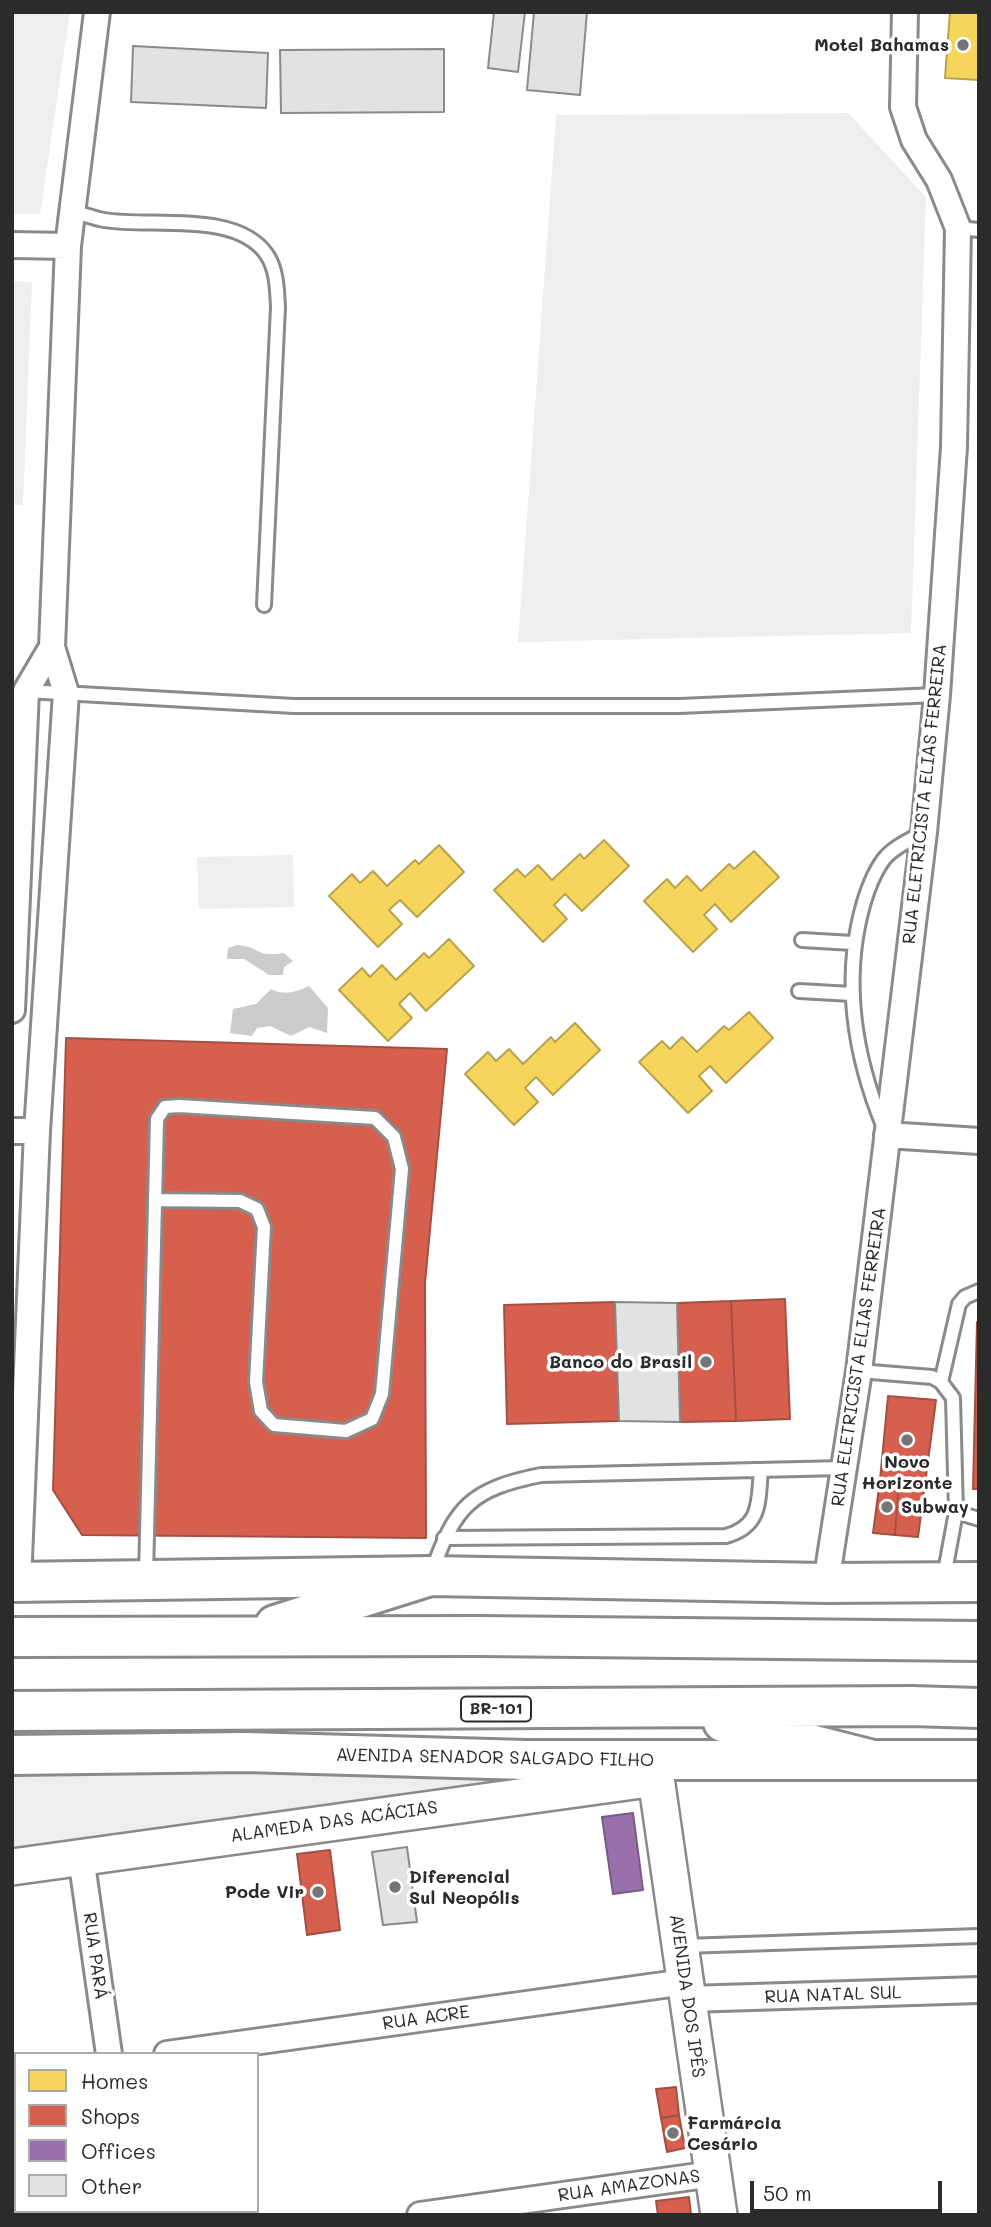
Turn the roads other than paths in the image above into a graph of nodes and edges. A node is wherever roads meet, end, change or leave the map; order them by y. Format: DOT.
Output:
graph roads {
  1 [pos="97,12"];
  2 [pos="905,12"];
  3 [pos="72,211"];
  4 [pos="969,229"];
  5 [pos="12,246"];
  6 [pos="68,246"];
  7 [pos="264,605"];
  8 [pos="52,647"];
  9 [pos="26,691"];
  10 [pos="65,693"];
  11 [pos="937,695"];
  12 [pos="924,832"];
  13 [pos="802,940"];
  14 [pos="853,943"];
  15 [pos="799,991"];
  16 [pos="852,994"];
  17 [pos="12,1010"];
  18 [pos="12,1130"];
  19 [pos="37,1131"];
  20 [pos="887,1135"];
  21 [pos="979,1141"];
  22 [pos="24,1161"];
  23 [pos="156,1200"];
  24 [pos="979,1291"];
  25 [pos="859,1371"];
  26 [pos="941,1382"];
  27 [pos="844,1468"];
  28 [pos="761,1470"];
  29 [pos="956,1512"];
  30 [pos="979,1519"];
  31 [pos="444,1538"];
  32 [pos="430,1576"];
  33 [pos="146,1580"];
  34 [pos="15,1582"];
  35 [pos="961,1582"];
  36 [pos="826,1583"];
  37 [pos="240,1636"];
  38 [pos="12,1637"];
  39 [pos="979,1640"];
  40 [pos="979,1708"];
  41 [pos="670,1709"];
  42 [pos="12,1711"];
  43 [pos="12,1755"];
  44 [pos="869,1759"];
  45 [pos="979,1760"];
  46 [pos="656,1777"];
  47 [pos="81,1857"];
  48 [pos="12,1867"];
  49 [pos="979,1936"];
  50 [pos="680,1946"];
  51 [pos="687,1990"];
  52 [pos="979,1990"];
  53 [pos="109,2052"];
  54 [pos="183,2052"];
  55 [pos="713,2174"];
  56 [pos="517,2208"];
  57 [pos="420,2215"];
  58 [pos="719,2215"];
  1 -- 3 [label="street"];
  2 -- 4 [label="street, RUA ELETRICISTA ELIAS FERREIRA"];
  3 -- 6 [label="street"];
  3 -- 7 [label="lane"];
  4 -- 11 [label="street, RUA ELETRICISTA ELIAS FERREIRA"];
  5 -- 6 [label="street"];
  6 -- 8 [label="street"];
  8 -- 9 [label="street"];
  8 -- 10 [label="street"];
  9 -- 10 [label="lane"];
  9 -- 17 [label="street"];
  10 -- 11 [label="lane"];
  10 -- 19 [label="street"];
  11 -- 12 [label="street, RUA ELETRICISTA ELIAS FERREIRA"];
  12 -- 14 [label="lane"];
  12 -- 20 [label="street, RUA ELETRICISTA ELIAS FERREIRA"];
  13 -- 14 [label="lane"];
  14 -- 16 [label="lane"];
  15 -- 16 [label="lane"];
  16 -- 20 [label="lane"];
  18 -- 19 [label="street"];
  19 -- 22 [label="street"];
  20 -- 21 [label="street"];
  20 -- 25 [label="street, RUA ELETRICISTA ELIAS FERREIRA"];
  22 -- 34 [label="street"];
  23 -- 23 [label="lane"];
  23 -- 33 [label="lane"];
  24 -- 26 [label="lane"];
  25 -- 26 [label="lane"];
  25 -- 27 [label="street, RUA ELETRICISTA ELIAS FERREIRA"];
  26 -- 29 [label="lane"];
  27 -- 28 [label="lane"];
  27 -- 36 [label="street, RUA ELETRICISTA ELIAS FERREIRA"];
  28 -- 31 [label="lane"];
  28 -- 31 [label="lane"];
  29 -- 30 [label="lane"];
  29 -- 35 [label="lane"];
  31 -- 32 [label="lane"];
  32 -- 33 [label="main road"];
  32 -- 36 [label="main road"];
  32 -- 37 [label="main road"];
  33 -- 34 [label="main road"];
  35 -- 36 [label="main road"];
  37 -- 38 [label="main road"];
  37 -- 39 [label="main road"];
  40 -- 41 [label="main road, BR-101"];
  41 -- 42 [label="main road, BR-101"];
  41 -- 44 [label="main road"];
  43 -- 44 [label="main road, AVENIDA SENADOR SALGADO FILHO"];
  44 -- 45 [label="main road, AVENIDA SENADOR SALGADO FILHO"];
  46 -- 47 [label="street, ALAMEDA DAS ACÁCIAS"];
  46 -- 50 [label="street, AVENIDA DOS IPÊS"];
  47 -- 48 [label="street, ALAMEDA DAS ACÁCIAS"];
  47 -- 53 [label="street, RUA PARÁ"];
  49 -- 50 [label="lane"];
  50 -- 51 [label="street, AVENIDA DOS IPÊS"];
  51 -- 52 [label="street, RUA NATAL SUL"];
  51 -- 54 [label="street, RUA ACRE"];
  51 -- 55 [label="street, AVENIDA DOS IPÊS"];
  55 -- 56 [label="street, RUA AMAZONAS"];
  55 -- 58 [label="street, AVENIDA DOS IPÊS"];
  56 -- 57 [label="street, RUA AMAZONAS"];
}
